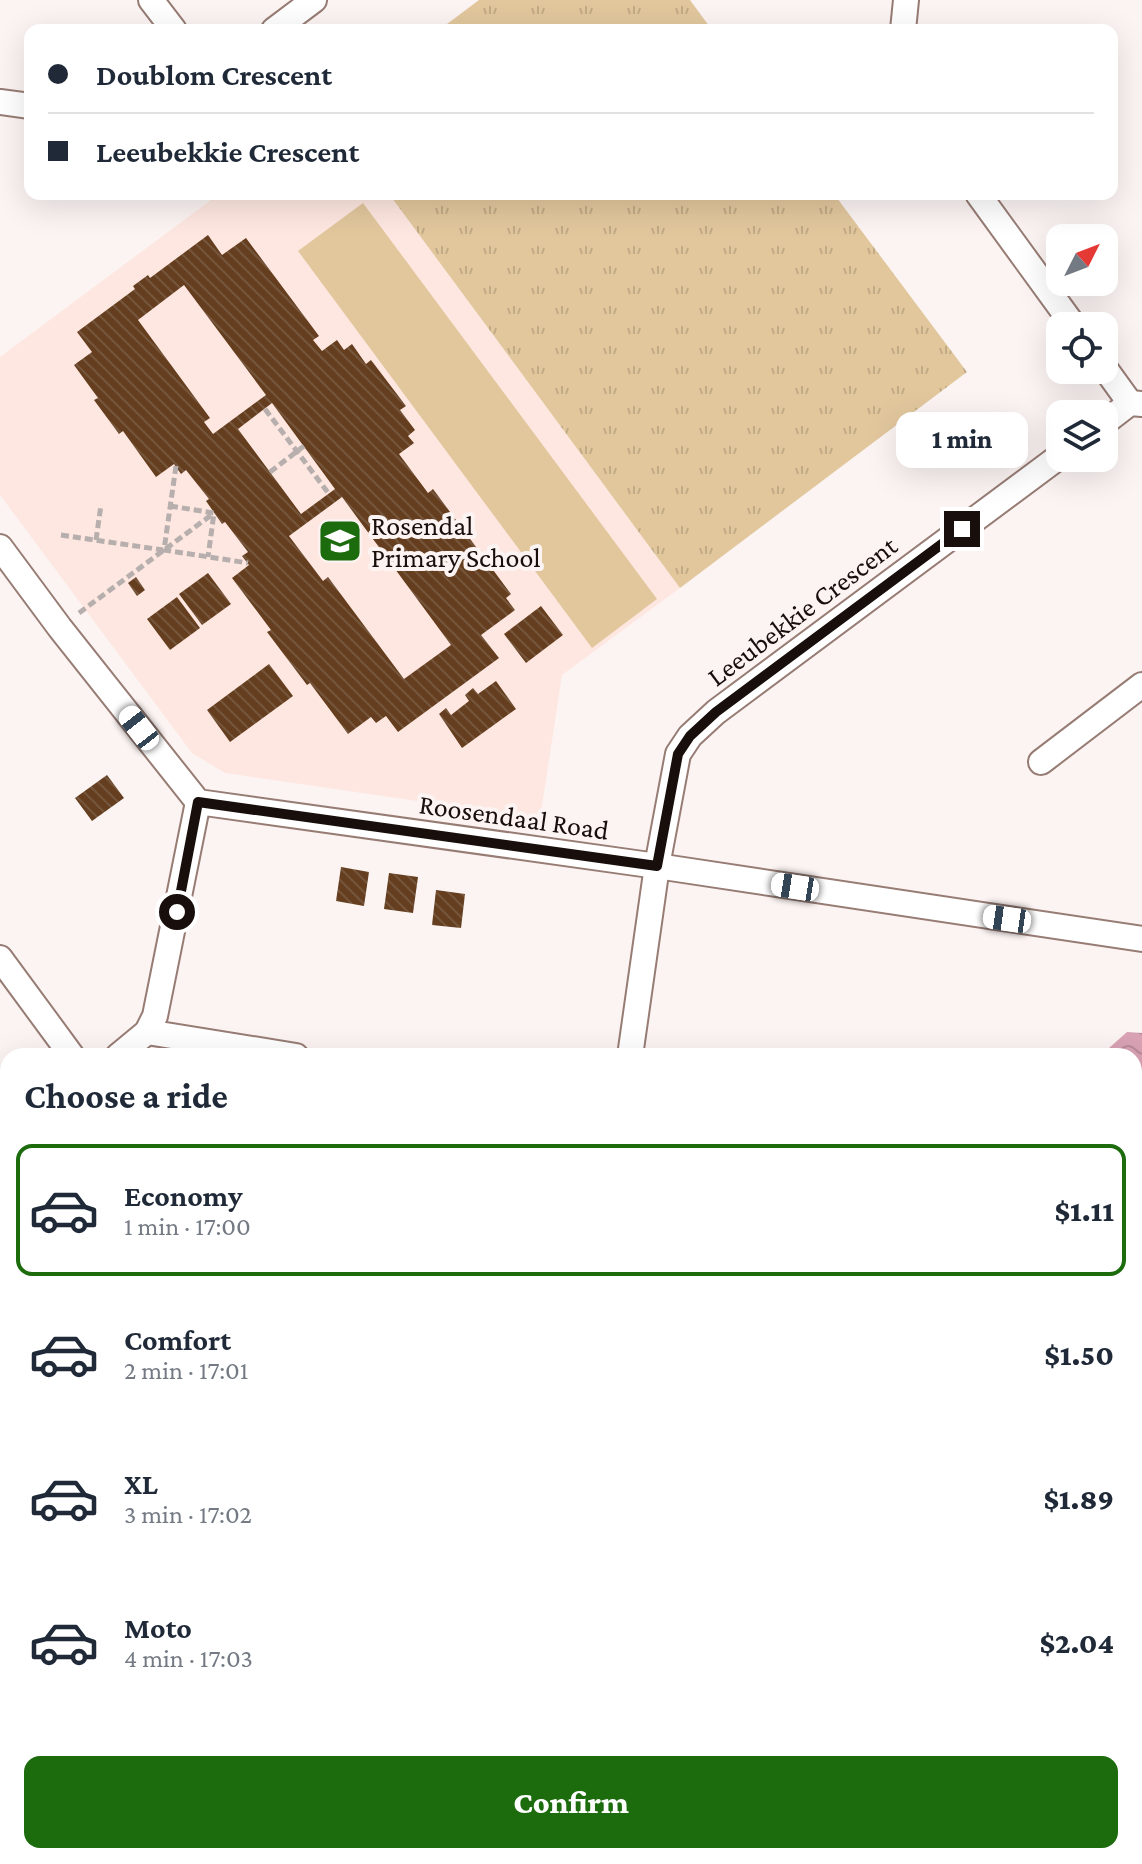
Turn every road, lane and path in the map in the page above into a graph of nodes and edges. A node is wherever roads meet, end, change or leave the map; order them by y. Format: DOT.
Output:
graph roads {
  1 [pos="151,0"];
  2 [pos="314,0"];
  3 [pos="906,0"];
  4 [pos="169,24"];
  5 [pos="282,24"];
  6 [pos="904,24"];
  7 [pos="0,102"];
  8 [pos="24,105"];
  9 [pos="982,200"];
  10 [pos="1064,312"];
  11 [pos="1118,383"];
  12 [pos="1136,404"];
  13 [pos="265,409"];
  14 [pos="1118,415"];
  15 [pos="304,446"];
  16 [pos="297,451"];
  17 [pos="176,466"];
  18 [pos="1046,466"];
  19 [pos="270,472"];
  20 [pos="329,494"];
  21 [pos="101,505"];
  22 [pos="170,506"];
  23 [pos="214,513"];
  24 [pos="61,535"];
  25 [pos="96,540"];
  26 [pos="0,547"];
  27 [pos="164,550"];
  28 [pos="208,557"];
  29 [pos="248,563"];
  30 [pos="75,616"];
  31 [pos="1142,685"];
  32 [pos="1041,762"];
  33 [pos="198,802"];
  34 [pos="657,866"];
  35 [pos="1142,939"];
  36 [pos="0,958"];
  37 [pos="147,1032"];
  38 [pos="66,1048"];
  39 [pos="128,1048"];
  40 [pos="246,1048"];
  41 [pos="631,1048"];
  1 -- 4 [label="street"];
  2 -- 5 [label="street"];
  3 -- 6 [label="street"];
  7 -- 8 [label="street"];
  9 -- 10 [label="street"];
  11 -- 12 [label="street"];
  12 -- 14 [label="street"];
  13 -- 16 [label="path"];
  15 -- 16 [label="path"];
  16 -- 19 [label="path"];
  16 -- 20 [label="path"];
  17 -- 22 [label="path"];
  18 -- 34 [label="street, Leeubekkie Crescent"];
  21 -- 25 [label="path"];
  22 -- 23 [label="path"];
  22 -- 27 [label="path"];
  23 -- 27 [label="path"];
  23 -- 28 [label="path"];
  24 -- 25 [label="path"];
  25 -- 27 [label="path"];
  26 -- 33 [label="street"];
  27 -- 28 [label="path"];
  27 -- 30 [label="path"];
  28 -- 29 [label="path"];
  31 -- 32 [label="street"];
  33 -- 34 [label="street, Roosendaal Road"];
  33 -- 37 [label="street"];
  34 -- 35 [label="street, Roosendaal Road"];
  34 -- 41 [label="street, Leeubekkie Crescent"];
  36 -- 38 [label="street"];
  37 -- 39 [label="street"];
  37 -- 40 [label="street"];
}
